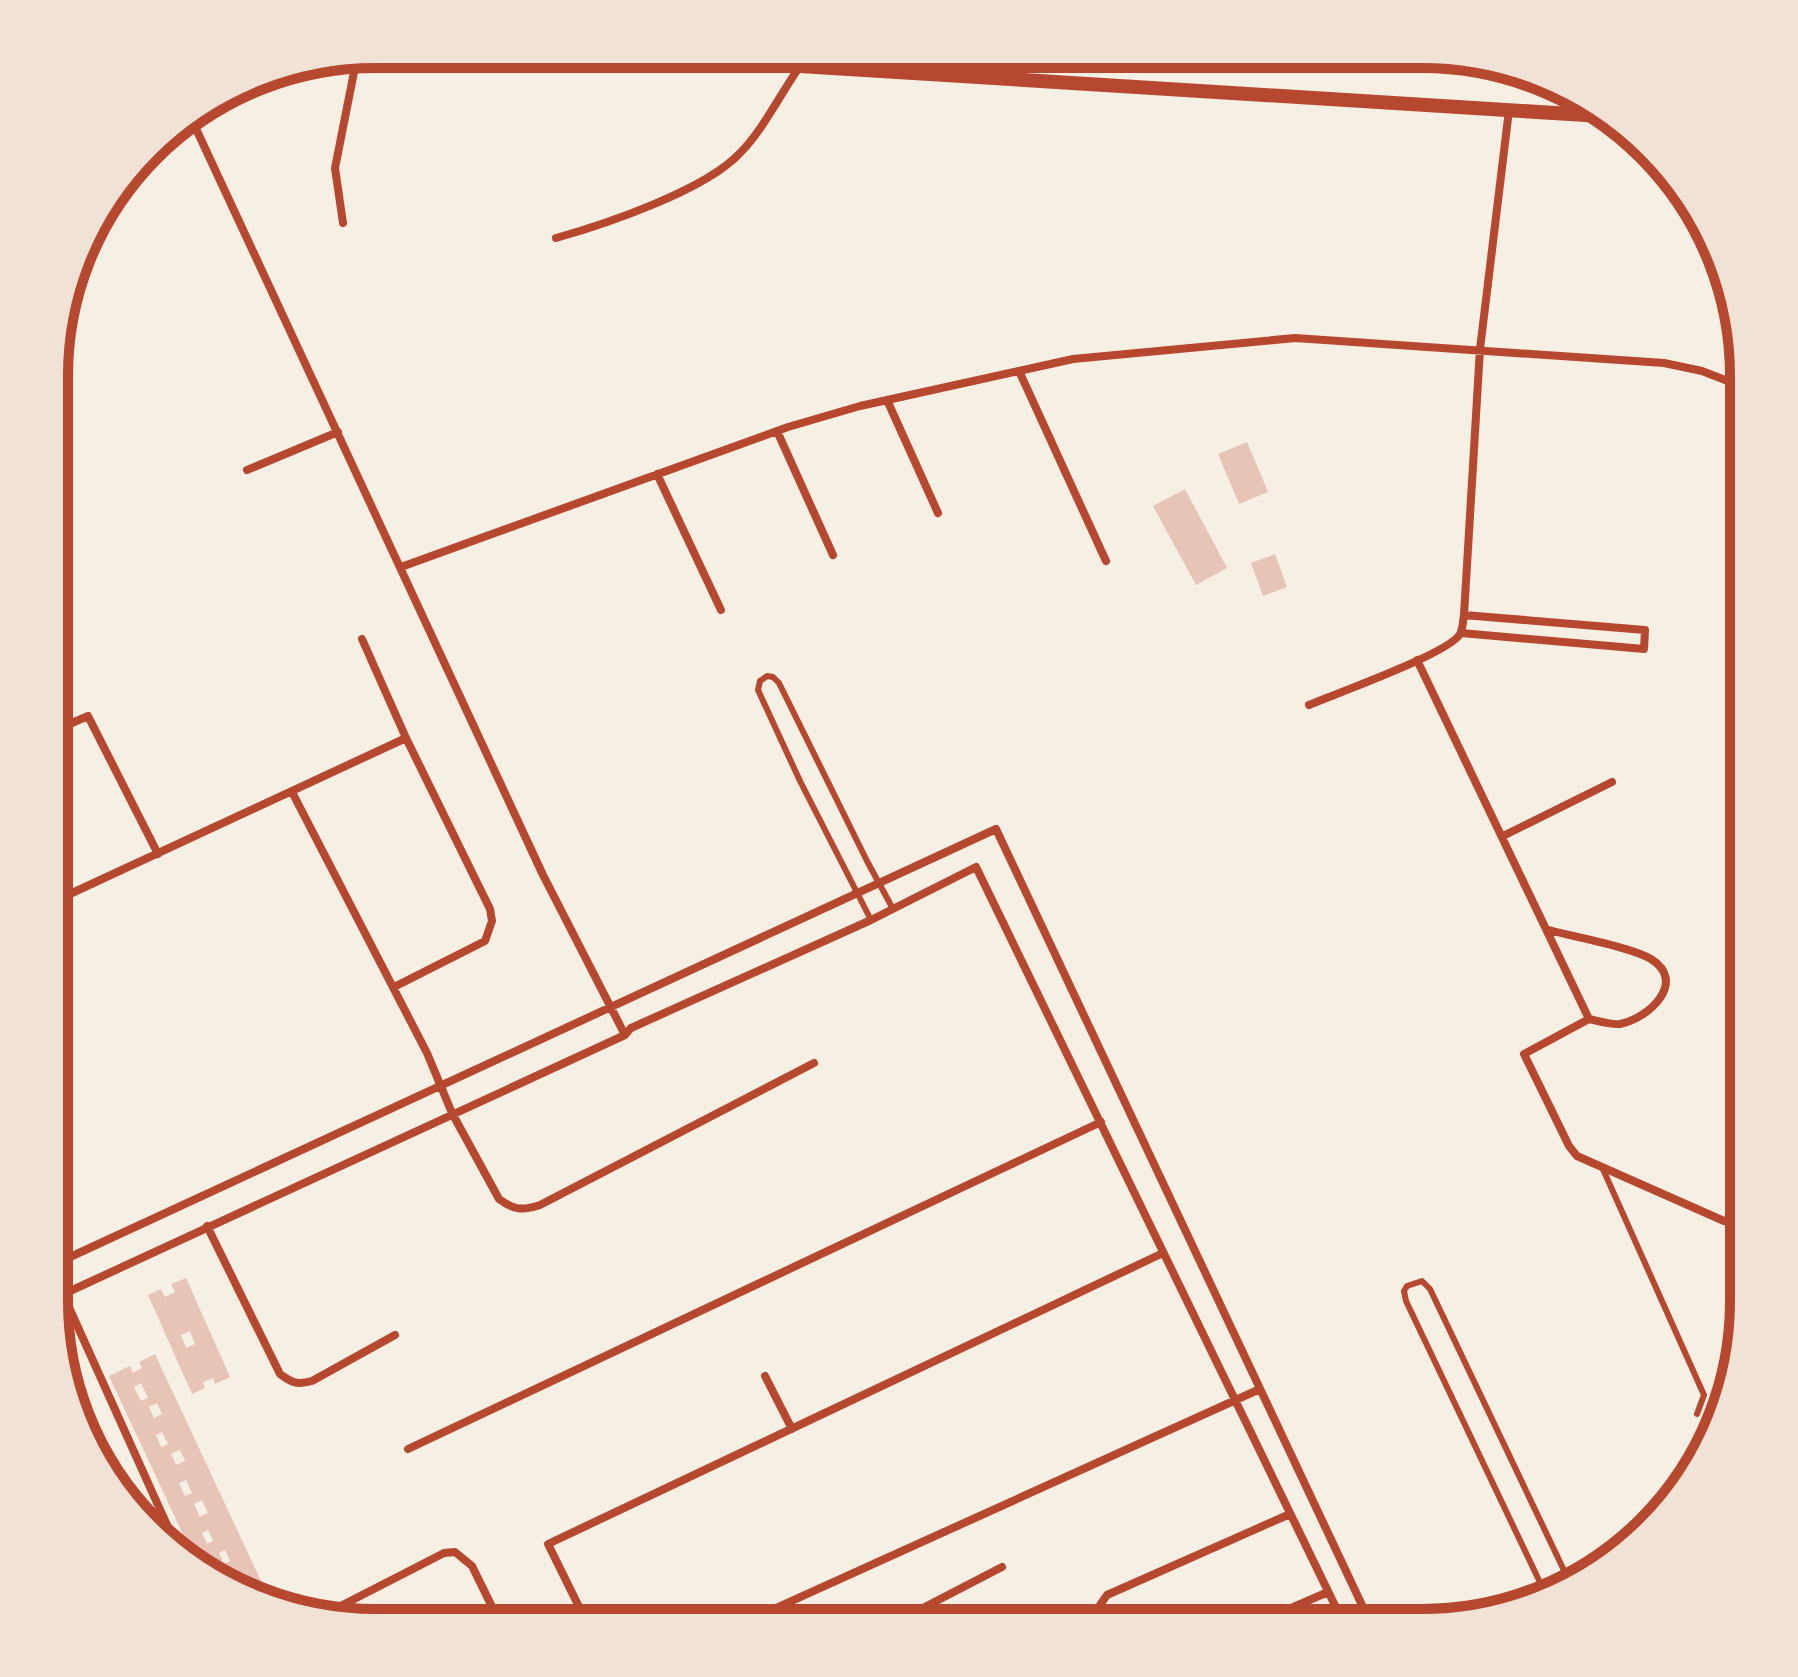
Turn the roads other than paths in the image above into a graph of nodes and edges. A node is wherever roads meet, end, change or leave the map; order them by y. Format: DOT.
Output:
graph roads {
  1 [pos="799,68"];
  2 [pos="834,68"];
  3 [pos="931,68"];
  4 [pos="1016,68"];
  5 [pos="355,69"];
  6 [pos="934,74"];
  7 [pos="1022,80"];
  8 [pos="1509,110"];
  9 [pos="1585,115"];
  10 [pos="195,127"];
  11 [pos="343,223"];
  12 [pos="556,238"];
  13 [pos="1480,349"];
  14 [pos="1019,371"];
  15 [pos="1730,382"];
  16 [pos="887,400"];
  17 [pos="777,431"];
  18 [pos="338,432"];
  19 [pos="247,470"];
  20 [pos="657,474"];
  21 [pos="938,513"];
  22 [pos="833,555"];
  23 [pos="1106,561"];
  24 [pos="401,567"];
  25 [pos="721,610"];
  26 [pos="1464,615"];
  27 [pos="1461,633"];
  28 [pos="362,639"];
  29 [pos="1417,660"];
  30 [pos="1309,705"];
  31 [pos="68,725"];
  32 [pos="406,738"];
  33 [pos="1612,782"];
  34 [pos="292,792"];
  35 [pos="1503,836"];
  36 [pos="158,854"];
  37 [pos="879,883"];
  38 [pos="857,893"];
  39 [pos="68,895"];
  40 [pos="893,909"];
  41 [pos="871,920"];
  42 [pos="1549,930"];
  43 [pos="394,987"];
  44 [pos="611,1007"];
  45 [pos="1589,1019"];
  46 [pos="625,1035"];
  47 [pos="814,1063"];
  48 [pos="441,1086"];
  49 [pos="452,1113"];
  50 [pos="1101,1122"];
  51 [pos="1602,1167"];
  52 [pos="1730,1220"];
  53 [pos="207,1226"];
  54 [pos="1163,1253"];
  55 [pos="68,1258"];
  56 [pos="68,1292"];
  57 [pos="69,1317"];
  58 [pos="395,1335"];
  59 [pos="765,1376"];
  60 [pos="1260,1389"];
  61 [pos="1234,1402"];
  62 [pos="1697,1414"];
  63 [pos="792,1429"];
  64 [pos="408,1449"];
  65 [pos="1290,1514"];
  66 [pos="168,1529"];
  67 [pos="1002,1567"];
  68 [pos="1565,1573"];
  69 [pos="1541,1585"];
  70 [pos="1328,1592"];
  71 [pos="340,1606"];
  72 [pos="923,1608"];
  73 [pos="493,1609"];
  74 [pos="580,1609"];
  75 [pos="774,1609"];
  76 [pos="1100,1609"];
  77 [pos="1289,1609"];
  78 [pos="1336,1609"];
  79 [pos="1364,1609"];
  1 -- 12 [label="street"];
  2 -- 6 [label="street"];
  3 -- 6 [label="street"];
  4 -- 7 [label="street"];
  5 -- 11 [label="street"];
  6 -- 7 [label="street"];
  7 -- 8 [label="street"];
  8 -- 9 [label="street"];
  8 -- 13 [label="street"];
  10 -- 18 [label="street"];
  13 -- 14 [label="street"];
  13 -- 15 [label="street"];
  13 -- 26 [label="street"];
  14 -- 16 [label="street"];
  14 -- 23 [label="street"];
  16 -- 17 [label="street"];
  16 -- 21 [label="street"];
  17 -- 20 [label="street"];
  17 -- 22 [label="street"];
  18 -- 19 [label="street"];
  18 -- 24 [label="street"];
  20 -- 24 [label="street"];
  20 -- 25 [label="street"];
  24 -- 44 [label="street"];
  26 -- 27 [label="street"];
  26 -- 27 [label="street"];
  27 -- 29 [label="street"];
  28 -- 32 [label="street"];
  29 -- 30 [label="street"];
  29 -- 35 [label="street"];
  31 -- 36 [label="street"];
  32 -- 34 [label="street"];
  32 -- 43 [label="street"];
  33 -- 35 [label="street"];
  34 -- 36 [label="street"];
  34 -- 43 [label="street"];
  35 -- 42 [label="street"];
  36 -- 39 [label="street"];
  37 -- 38 [label="street"];
  37 -- 38 [label="lane"];
  37 -- 40 [label="lane"];
  37 -- 60 [label="street"];
  38 -- 41 [label="lane"];
  38 -- 44 [label="street"];
  40 -- 41 [label="street"];
  40 -- 50 [label="street"];
  41 -- 46 [label="street"];
  42 -- 45 [label="street"];
  42 -- 45 [label="street"];
  43 -- 48 [label="street"];
  44 -- 46 [label="street"];
  44 -- 48 [label="street"];
  45 -- 51 [label="street"];
  46 -- 49 [label="street"];
  47 -- 49 [label="street"];
  48 -- 49 [label="street"];
  48 -- 55 [label="street"];
  49 -- 53 [label="street"];
  50 -- 54 [label="street"];
  50 -- 64 [label="street"];
  51 -- 52 [label="street"];
  51 -- 62 [label="lane"];
  53 -- 56 [label="street"];
  53 -- 58 [label="street"];
  54 -- 61 [label="street"];
  54 -- 63 [label="street"];
  57 -- 66 [label="street"];
  59 -- 63 [label="street"];
  60 -- 61 [label="street"];
  60 -- 79 [label="street"];
  61 -- 65 [label="street"];
  61 -- 75 [label="street"];
  63 -- 74 [label="street"];
  65 -- 70 [label="street"];
  65 -- 76 [label="street"];
  67 -- 72 [label="street"];
  68 -- 69 [label="lane"];
  70 -- 77 [label="street"];
  70 -- 78 [label="street"];
  71 -- 73 [label="street"];
}
